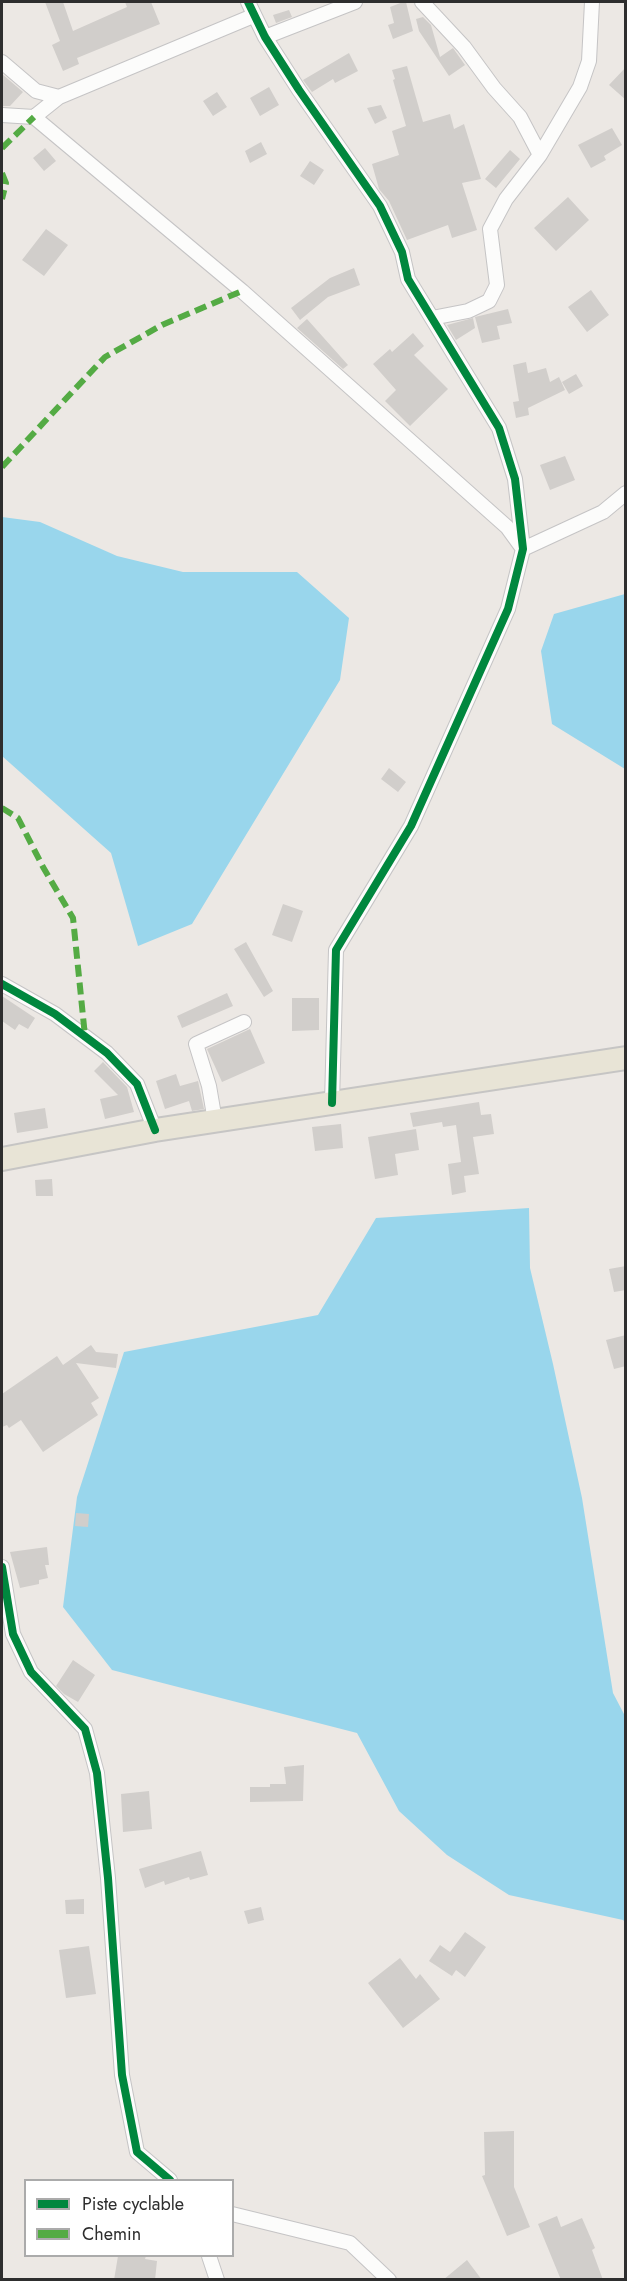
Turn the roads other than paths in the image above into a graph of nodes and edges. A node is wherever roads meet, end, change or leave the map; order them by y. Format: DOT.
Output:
graph roads {
  1 [pos="248,2"];
  2 [pos="355,2"];
  3 [pos="422,2"];
  4 [pos="592,2"];
  5 [pos="253,16"];
  6 [pos="265,37"];
  7 [pos="2,62"];
  8 [pos="59,97"];
  9 [pos="2,115"];
  10 [pos="34,117"];
  11 [pos="540,155"];
  12 [pos="432,318"];
  13 [pos="626,493"];
  14 [pos="523,549"];
  15 [pos="2,984"];
  16 [pos="244,1022"];
  17 [pos="626,1058"];
  18 [pos="332,1103"];
  19 [pos="215,1120"];
  20 [pos="155,1130"];
  21 [pos="2,1159"];
  22 [pos="2,1567"];
  23 [pos="168,2179"];
  24 [pos="234,2214"];
  25 [pos="209,2257"];
  26 [pos="217,2280"];
  27 [pos="389,2280"];
  1 -- 5 [label="street"];
  2 -- 6 [label="street"];
  3 -- 11 [label="street"];
  4 -- 11 [label="street"];
  5 -- 6 [label="street"];
  5 -- 8 [label="street"];
  6 -- 12 [label="street"];
  7 -- 8 [label="street"];
  8 -- 10 [label="street"];
  9 -- 10 [label="street"];
  10 -- 14 [label="street"];
  11 -- 12 [label="street"];
  12 -- 14 [label="street"];
  13 -- 14 [label="street"];
  14 -- 18 [label="street"];
  15 -- 20 [label="street"];
  16 -- 19 [label="street"];
  17 -- 18 [label="main road"];
  18 -- 19 [label="main road"];
  19 -- 20 [label="main road"];
  20 -- 21 [label="main road"];
  22 -- 23 [label="street"];
  24 -- 27 [label="street"];
  25 -- 26 [label="street"];
}
